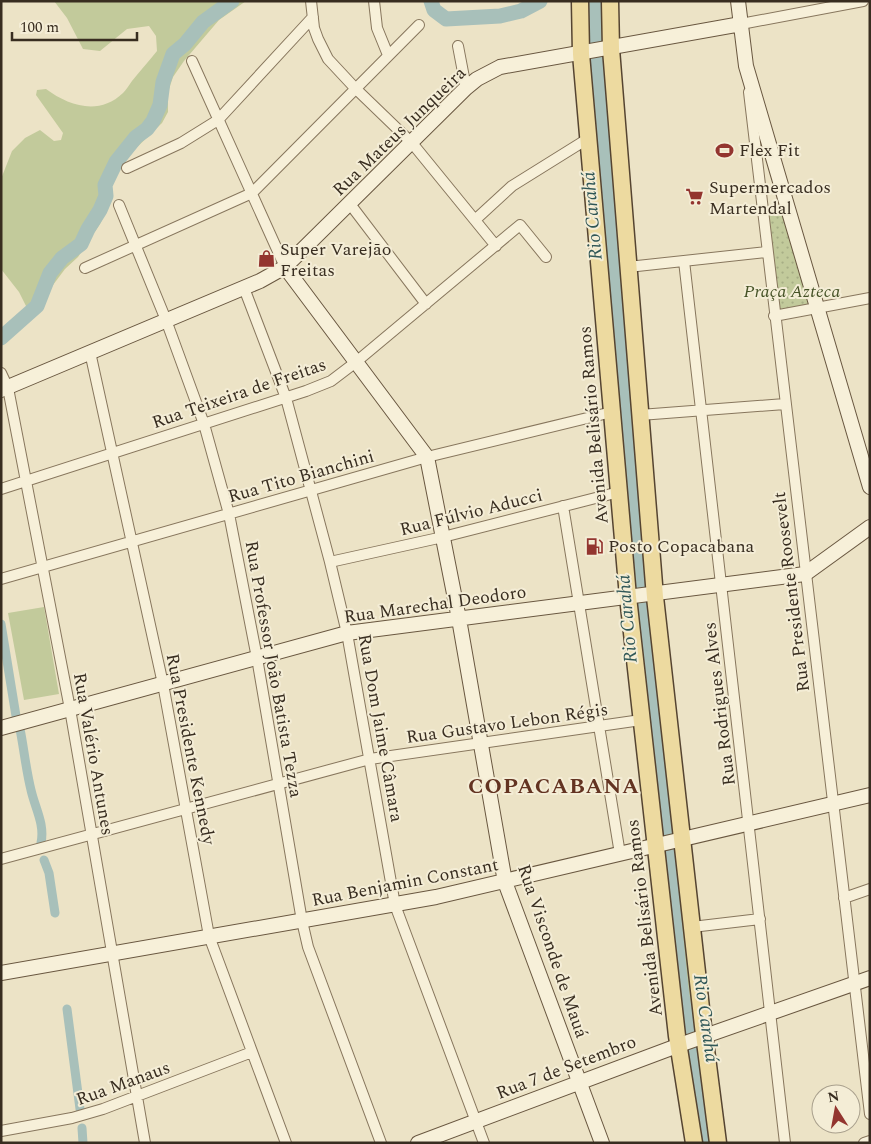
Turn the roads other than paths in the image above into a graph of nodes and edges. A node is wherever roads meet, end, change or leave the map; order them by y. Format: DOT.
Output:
graph roads {
  1 [pos="311,1"];
  2 [pos="374,1"];
  3 [pos="580,1"];
  4 [pos="738,1"];
  5 [pos="863,1"];
  6 [pos="612,5"];
  7 [pos="313,18"];
  8 [pos="741,24"];
  9 [pos="419,25"];
  10 [pos="458,46"];
  11 [pos="608,49"];
  12 [pos="585,53"];
  13 [pos="388,55"];
  14 [pos="192,61"];
  15 [pos="746,66"];
  16 [pos="355,88"];
  17 [pos="466,88"];
  18 [pos="218,120"];
  19 [pos="589,138"];
  20 [pos="412,143"];
  21 [pos="127,168"];
  22 [pos="252,193"];
  23 [pos="350,204"];
  24 [pos="119,205"];
  25 [pos="475,220"];
  26 [pos="136,245"];
  27 [pos="496,246"];
  28 [pos="767,252"];
  29 [pos="546,257"];
  30 [pos="684,261"];
  31 [pos="285,267"];
  32 [pos="628,267"];
  33 [pos="85,268"];
  34 [pos="244,288"];
  35 [pos="870,298"];
  36 [pos="426,304"];
  37 [pos="817,308"];
  38 [pos="774,316"];
  39 [pos="166,320"];
  40 [pos="90,352"];
  41 [pos="356,362"];
  42 [pos="1,373"];
  43 [pos="4,389"];
  44 [pos="286,398"];
  45 [pos="785,404"];
  46 [pos="701,410"];
  47 [pos="612,412"];
  48 [pos="640,415"];
  49 [pos="204,424"];
  50 [pos="113,453"];
  51 [pos="427,457"];
  52 [pos="26,481"];
  53 [pos="870,487"];
  54 [pos="1,489"];
  55 [pos="312,490"];
  56 [pos="619,492"];
  57 [pos="564,506"];
  58 [pos="229,514"];
  59 [pos="870,527"];
  60 [pos="443,537"];
  61 [pos="132,541"];
  62 [pos="330,562"];
  63 [pos="42,567"];
  64 [pos="805,574"];
  65 [pos="1,578"];
  66 [pos="721,585"];
  67 [pos="652,594"];
  68 [pos="630,596"];
  69 [pos="579,603"];
  70 [pos="459,619"];
  71 [pos="347,633"];
  72 [pos="257,658"];
  73 [pos="163,684"];
  74 [pos="70,709"];
  75 [pos="641,720"];
  76 [pos="599,726"];
  77 [pos="1,728"];
  78 [pos="481,743"];
  79 [pos="370,759"];
  80 [pos="280,784"];
  81 [pos="870,794"];
  82 [pos="833,803"];
  83 [pos="186,809"];
  84 [pos="749,823"];
  85 [pos="92,834"];
  86 [pos="678,840"];
  87 [pos="658,844"];
  88 [pos="620,854"];
  89 [pos="1,859"];
  90 [pos="505,882"];
  91 [pos="870,889"];
  92 [pos="844,898"];
  93 [pos="395,905"];
  94 [pos="760,919"];
  95 [pos="302,920"];
  96 [pos="692,927"];
  97 [pos="209,936"];
  98 [pos="113,954"];
  99 [pos="1,973"];
  100 [pos="870,978"];
  101 [pos="854,983"];
  102 [pos="770,1013"];
  103 [pos="691,1040"];
  104 [pos="252,1052"];
  105 [pos="867,1072"];
  106 [pos="580,1082"];
  107 [pos="137,1097"];
  108 [pos="870,1114"];
  109 [pos="476,1121"];
  110 [pos="1,1131"];
  111 [pos="870,1141"];
  112 [pos="145,1143"];
  113 [pos="286,1143"];
  114 [pos="381,1143"];
  115 [pos="418,1143"];
  116 [pos="484,1143"];
  117 [pos="602,1143"];
  118 [pos="694,1143"];
  119 [pos="718,1143"];
  120 [pos="785,1143"];
  121 [pos="864,1143"];
  1 -- 7 [label="street"];
  2 -- 13 [label="street"];
  3 -- 12 [label="main road, Avenida Belisário Ramos"];
  4 -- 8 [label="street"];
  5 -- 8 [label="street, Rua Mateus Junqueira"];
  6 -- 11 [label="main road, Avenida Belisário Ramos"];
  7 -- 16 [label="street"];
  7 -- 18 [label="street"];
  8 -- 11 [label="street, Rua Mateus Junqueira"];
  8 -- 15 [label="street"];
  9 -- 13 [label="street"];
  10 -- 17 [label="street"];
  11 -- 12 [label="street, Rua Mateus Junqueira"];
  11 -- 32 [label="main road, Avenida Belisário Ramos"];
  12 -- 17 [label="street, Rua Mateus Junqueira"];
  12 -- 19 [label="main road, Avenida Belisário Ramos"];
  13 -- 16 [label="street"];
  14 -- 18 [label="street, Rua Visconde de Mauá"];
  15 -- 28 [label="street, Rua Presidente Roosevelt"];
  15 -- 37 [label="street"];
  16 -- 20 [label="street"];
  16 -- 22 [label="street"];
  17 -- 20 [label="street, Rua Mateus Junqueira"];
  18 -- 21 [label="street"];
  18 -- 22 [label="street, Rua Visconde de Mauá"];
  19 -- 25 [label="street"];
  19 -- 47 [label="main road, Avenida Belisário Ramos"];
  20 -- 23 [label="street, Rua Mateus Junqueira"];
  20 -- 25 [label="street"];
  22 -- 26 [label="street"];
  22 -- 31 [label="street, Rua Visconde de Mauá"];
  23 -- 31 [label="street, Rua Mateus Junqueira"];
  23 -- 36 [label="street"];
  24 -- 26 [label="street, Rua Professor João Batista Tezza"];
  25 -- 27 [label="street"];
  26 -- 33 [label="street"];
  26 -- 39 [label="street, Rua Professor João Batista Tezza"];
  27 -- 29 [label="street, Rua Teixeira de Freitas"];
  27 -- 36 [label="street, Rua Teixeira de Freitas"];
  28 -- 30 [label="street"];
  28 -- 38 [label="street, Rua Presidente Roosevelt"];
  30 -- 32 [label="street"];
  30 -- 46 [label="street, Rua Rodrigues Alves"];
  31 -- 34 [label="street, Rua Mateus Junqueira"];
  31 -- 41 [label="street, Rua Visconde de Mauá"];
  32 -- 48 [label="main road, Avenida Belisário Ramos"];
  34 -- 39 [label="street, Rua Mateus Junqueira"];
  34 -- 44 [label="street, Rua Dom Jaime Câmara"];
  35 -- 37 [label="street"];
  36 -- 41 [label="street, Rua Teixeira de Freitas"];
  37 -- 38 [label="street"];
  37 -- 53 [label="street"];
  38 -- 45 [label="street, Rua Presidente Roosevelt"];
  39 -- 40 [label="street, Rua Mateus Junqueira"];
  39 -- 49 [label="street, Rua Professor João Batista Tezza"];
  40 -- 43 [label="street, Rua Mateus Junqueira"];
  40 -- 50 [label="street, Rua Presidente Kennedy"];
  41 -- 44 [label="street, Rua Teixeira de Freitas"];
  41 -- 51 [label="street, Rua Visconde de Mauá"];
  42 -- 43 [label="street, Rua Valério Antunes"];
  43 -- 52 [label="street, Rua Valério Antunes"];
  44 -- 49 [label="street, Rua Teixeira de Freitas"];
  44 -- 55 [label="street, Rua Dom Jaime Câmara"];
  45 -- 46 [label="street"];
  45 -- 64 [label="street, Rua Presidente Roosevelt"];
  46 -- 48 [label="street"];
  46 -- 66 [label="street, Rua Rodrigues Alves"];
  47 -- 51 [label="street, Rua Tito Bianchini"];
  47 -- 56 [label="main road, Avenida Belisário Ramos"];
  48 -- 67 [label="main road, Avenida Belisário Ramos"];
  49 -- 50 [label="street, Rua Teixeira de Freitas"];
  49 -- 58 [label="street, Rua Professor João Batista Tezza"];
  50 -- 52 [label="street, Rua Teixeira de Freitas"];
  50 -- 61 [label="street, Rua Presidente Kennedy"];
  51 -- 55 [label="street, Rua Tito Bianchini"];
  51 -- 60 [label="street, Rua Visconde de Mauá"];
  52 -- 54 [label="street, Rua Teixeira de Freitas"];
  52 -- 63 [label="street, Rua Valério Antunes"];
  55 -- 58 [label="street, Rua Tito Bianchini"];
  55 -- 62 [label="street, Rua Dom Jaime Câmara"];
  56 -- 57 [label="street, Rua Fúlvio Aducci"];
  56 -- 68 [label="main road, Avenida Belisário Ramos"];
  57 -- 60 [label="street, Rua Fúlvio Aducci"];
  57 -- 69 [label="street"];
  58 -- 61 [label="street, Rua Tito Bianchini"];
  58 -- 72 [label="street, Rua Professor João Batista Tezza"];
  59 -- 64 [label="street, Rua Marechal Deodoro"];
  60 -- 62 [label="street, Rua Fúlvio Aducci"];
  60 -- 70 [label="street, Rua Visconde de Mauá"];
  61 -- 63 [label="street, Rua Tito Bianchini"];
  61 -- 73 [label="street, Rua Presidente Kennedy"];
  62 -- 71 [label="street, Rua Dom Jaime Câmara"];
  63 -- 65 [label="street, Rua Tito Bianchini"];
  63 -- 74 [label="street, Rua Valério Antunes"];
  64 -- 66 [label="street, Rua Marechal Deodoro"];
  64 -- 82 [label="street, Rua Presidente Roosevelt"];
  66 -- 67 [label="street, Rua Marechal Deodoro"];
  66 -- 84 [label="street, Rua Rodrigues Alves"];
  67 -- 68 [label="street, Rua Marechal Deodoro"];
  67 -- 86 [label="main road, Avenida Belisário Ramos"];
  68 -- 69 [label="street, Rua Marechal Deodoro"];
  68 -- 75 [label="main road, Avenida Belisário Ramos"];
  69 -- 70 [label="street, Rua Marechal Deodoro"];
  69 -- 76 [label="street"];
  70 -- 71 [label="street, Rua Marechal Deodoro"];
  70 -- 78 [label="street, Rua Visconde de Mauá"];
  71 -- 72 [label="street, Rua Marechal Deodoro"];
  71 -- 79 [label="street, Rua Dom Jaime Câmara"];
  72 -- 73 [label="street, Rua Marechal Deodoro"];
  72 -- 80 [label="street, Rua Professor João Batista Tezza"];
  73 -- 74 [label="street, Rua Marechal Deodoro"];
  73 -- 83 [label="street, Rua Presidente Kennedy"];
  74 -- 77 [label="street, Rua Marechal Deodoro"];
  74 -- 85 [label="street, Rua Valério Antunes"];
  75 -- 76 [label="street, Rua Gustavo Lebon Régis"];
  75 -- 87 [label="main road, Avenida Belisário Ramos"];
  76 -- 78 [label="street, Rua Gustavo Lebon Régis"];
  76 -- 88 [label="street"];
  78 -- 79 [label="street, Rua Gustavo Lebon Régis"];
  78 -- 90 [label="street, Rua Visconde de Mauá"];
  79 -- 80 [label="street, Rua Gustavo Lebon Régis"];
  79 -- 93 [label="street, Rua Dom Jaime Câmara"];
  80 -- 83 [label="street, Rua Gustavo Lebon Régis"];
  80 -- 95 [label="street, Rua Professor João Batista Tezza"];
  81 -- 82 [label="street, Rua Benjamin Constant"];
  82 -- 84 [label="street, Rua Benjamin Constant"];
  82 -- 92 [label="street, Rua Presidente Roosevelt"];
  83 -- 85 [label="street, Rua Gustavo Lebon Régis"];
  83 -- 97 [label="street, Rua Presidente Kennedy"];
  84 -- 86 [label="street, Rua Benjamin Constant"];
  84 -- 94 [label="street, Rua Rodrigues Alves"];
  85 -- 89 [label="street, Rua Gustavo Lebon Régis"];
  85 -- 98 [label="street, Rua Valério Antunes"];
  86 -- 87 [label="street, Rua Benjamin Constant"];
  86 -- 96 [label="main road, Avenida Belisário Ramos"];
  87 -- 88 [label="street, Rua Benjamin Constant"];
  87 -- 103 [label="main road, Avenida Belisário Ramos"];
  88 -- 90 [label="street, Rua Benjamin Constant"];
  90 -- 93 [label="street, Rua Benjamin Constant"];
  90 -- 106 [label="street, Rua Visconde de Mauá"];
  91 -- 92 [label="street"];
  92 -- 101 [label="street, Rua Presidente Roosevelt"];
  93 -- 95 [label="street, Rua Benjamin Constant"];
  93 -- 109 [label="street, Rua Dom Jaime Câmara"];
  94 -- 96 [label="street"];
  94 -- 102 [label="street, Rua Rodrigues Alves"];
  95 -- 97 [label="street, Rua Benjamin Constant"];
  95 -- 114 [label="street, Rua Professor João Batista Tezza"];
  96 -- 103 [label="main road, Avenida Belisário Ramos"];
  97 -- 98 [label="street, Rua Benjamin Constant"];
  97 -- 104 [label="street, Rua Presidente Kennedy"];
  98 -- 99 [label="street, Rua Benjamin Constant"];
  98 -- 107 [label="street, Rua Valério Antunes"];
  100 -- 101 [label="street, Rua 7 de Setembro"];
  101 -- 102 [label="street, Rua 7 de Setembro"];
  101 -- 105 [label="street, Rua Presidente Roosevelt"];
  102 -- 103 [label="street, Rua 7 de Setembro"];
  102 -- 120 [label="street, Rua Rodrigues Alves"];
  103 -- 106 [label="street, Rua 7 de Setembro"];
  103 -- 118 [label="main road, Avenida Belisário Ramos"];
  103 -- 119 [label="main road, Avenida Belisário Ramos"];
  104 -- 107 [label="street, Rua Manaus"];
  104 -- 113 [label="street, Rua Presidente Kennedy"];
  105 -- 108 [label="street, Rua Presidente Roosevelt"];
  106 -- 109 [label="street, Rua 7 de Setembro"];
  106 -- 117 [label="street, Rua Visconde de Mauá"];
  107 -- 110 [label="street, Rua Manaus"];
  107 -- 112 [label="street, Rua Valério Antunes"];
  109 -- 115 [label="street, Rua 7 de Setembro"];
  109 -- 116 [label="street, Rua Dom Jaime Câmara"];
  111 -- 121 [label="street"];
}
